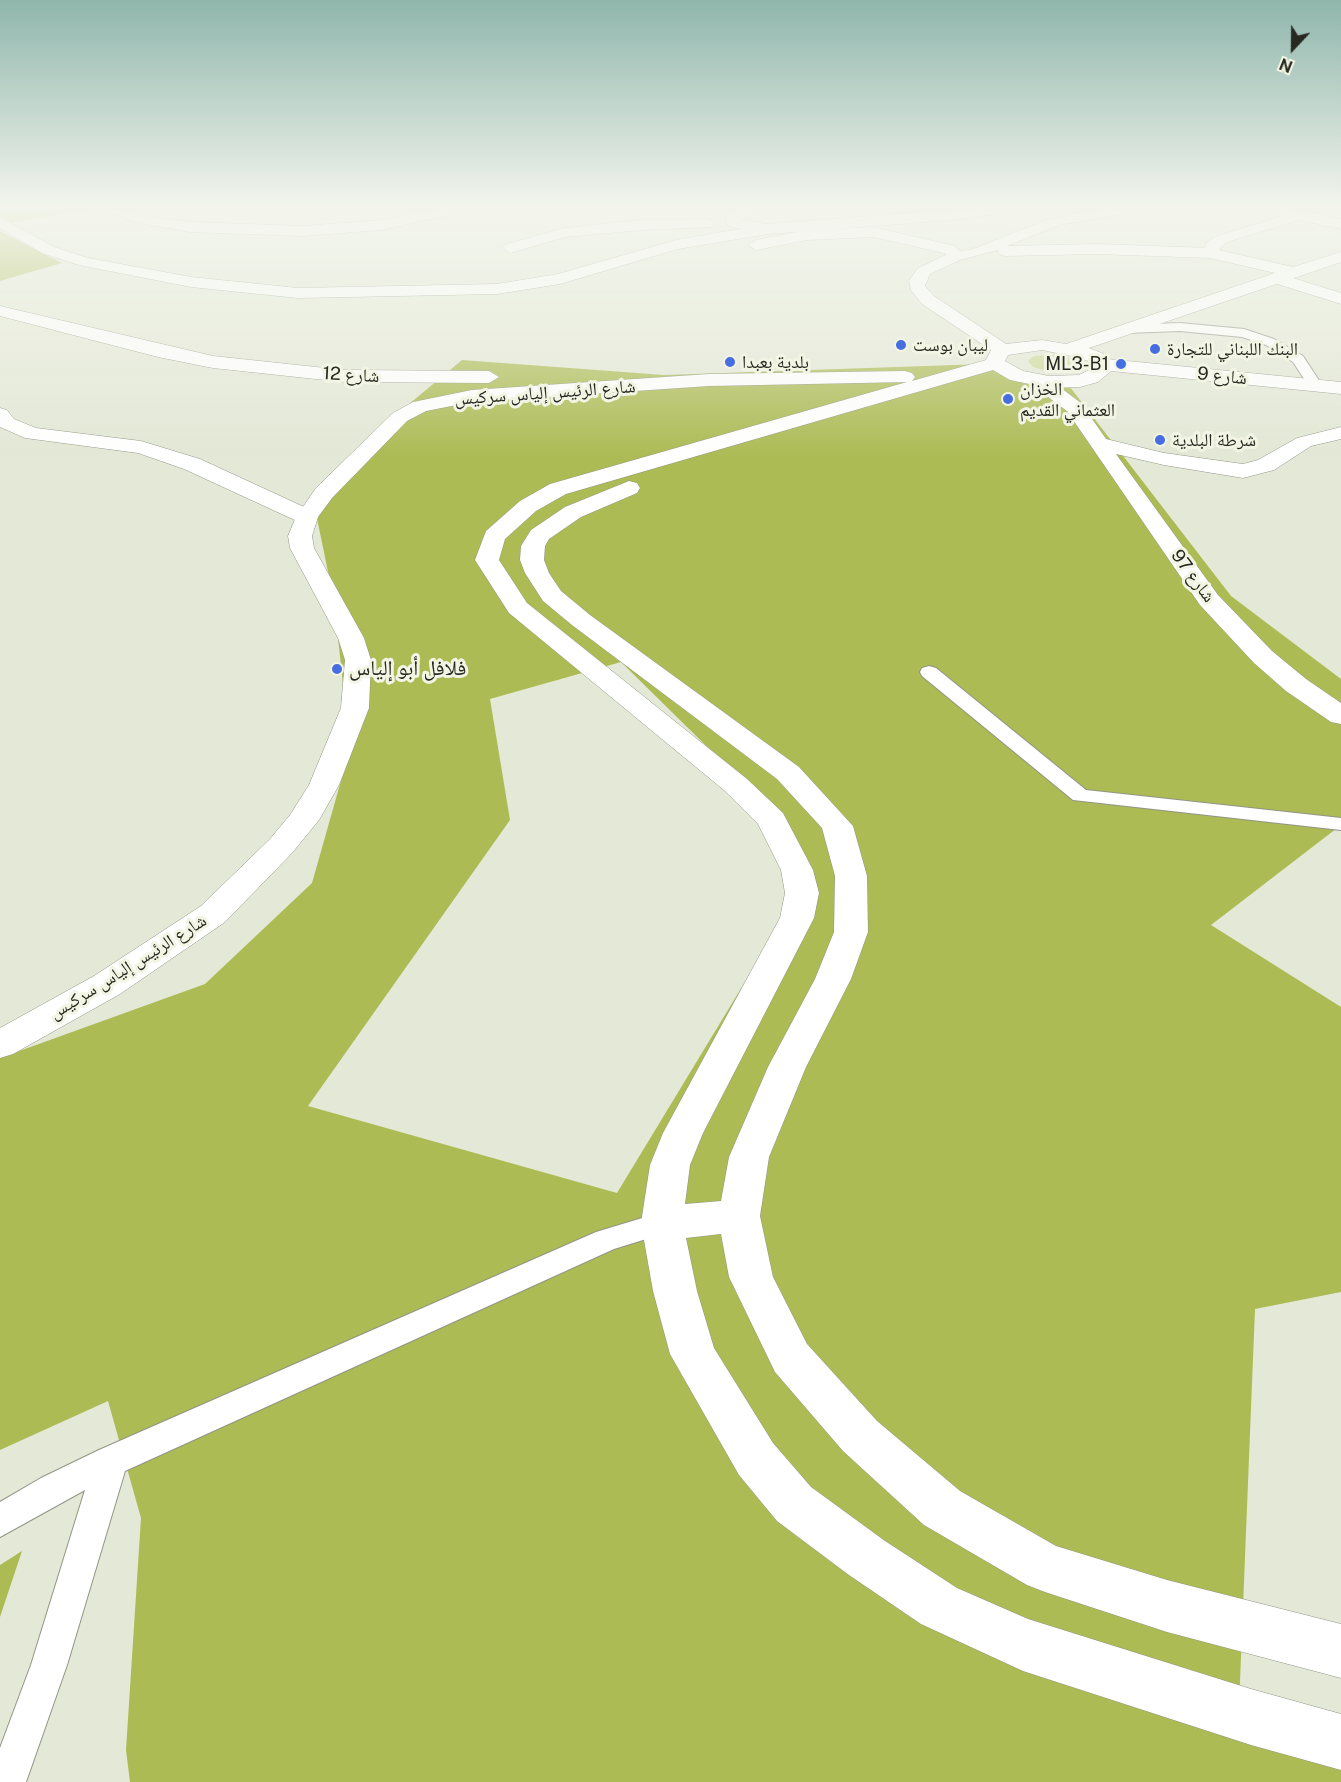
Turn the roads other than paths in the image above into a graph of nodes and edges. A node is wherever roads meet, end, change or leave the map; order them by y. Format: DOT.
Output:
graph roads {
  1 [pos="274,291"];
  2 [pos="411,291"];
  3 [pos="921,291"];
  4 [pos="1236,291"];
  5 [pos="1322,291"];
  6 [pos="1341,299"];
  7 [pos="0,311"];
  8 [pos="1125,329"];
  9 [pos="1072,348"];
  10 [pos="999,357"];
  11 [pos="1102,364"];
  12 [pos="1017,376"];
  13 [pos="710,380"];
  14 [pos="1039,381"];
  15 [pos="1076,381"];
  16 [pos="950,382"];
  17 [pos="1315,385"];
  18 [pos="1341,388"];
  19 [pos="1074,407"];
  20 [pos="0,414"];
  21 [pos="1341,432"];
  22 [pos="1100,444"];
  23 [pos="307,517"];
  24 [pos="929,672"];
  25 [pos="1341,717"];
  26 [pos="1341,824"];
  27 [pos="0,1044"];
  28 [pos="739,1216"];
  29 [pos="662,1223"];
  30 [pos="111,1461"];
  31 [pos="0,1521"];
  32 [pos="1341,1652"];
  33 [pos="1341,1742"];
  34 [pos="7,1782"];
  1 -- 2 [label="main road"];
  3 -- 10 [label="main road"];
  4 -- 8 [label="main road"];
  5 -- 6 [label="main road"];
  7 -- 13 [label="main road, شارع 12"];
  8 -- 9 [label="main road"];
  8 -- 17 [label="lane"];
  9 -- 10 [label="main road"];
  9 -- 11 [label="main road"];
  10 -- 12 [label="main road"];
  10 -- 16 [label="main road"];
  11 -- 15 [label="main road"];
  11 -- 17 [label="main road, شارع 9"];
  12 -- 14 [label="main road"];
  12 -- 16 [label="main road"];
  13 -- 16 [label="main road, شارع الرئيس إلياس سركيس"];
  13 -- 23 [label="main road, شارع الرئيس إلياس سركيس"];
  14 -- 15 [label="main road"];
  14 -- 19 [label="main road, شارع 97"];
  15 -- 19 [label="main road"];
  16 -- 28 [label="main road"];
  16 -- 29 [label="main road"];
  17 -- 18 [label="main road, شارع 9"];
  19 -- 22 [label="main road, شارع 97"];
  20 -- 23 [label="main road"];
  21 -- 22 [label="main road"];
  22 -- 25 [label="main road, شارع 97"];
  23 -- 27 [label="main road, شارع الرئيس إلياس سركيس"];
  24 -- 26 [label="lane"];
  28 -- 29 [label="main road"];
  28 -- 32 [label="main road"];
  29 -- 30 [label="lane"];
  29 -- 33 [label="main road"];
  30 -- 31 [label="lane"];
  30 -- 34 [label="lane"];
}
